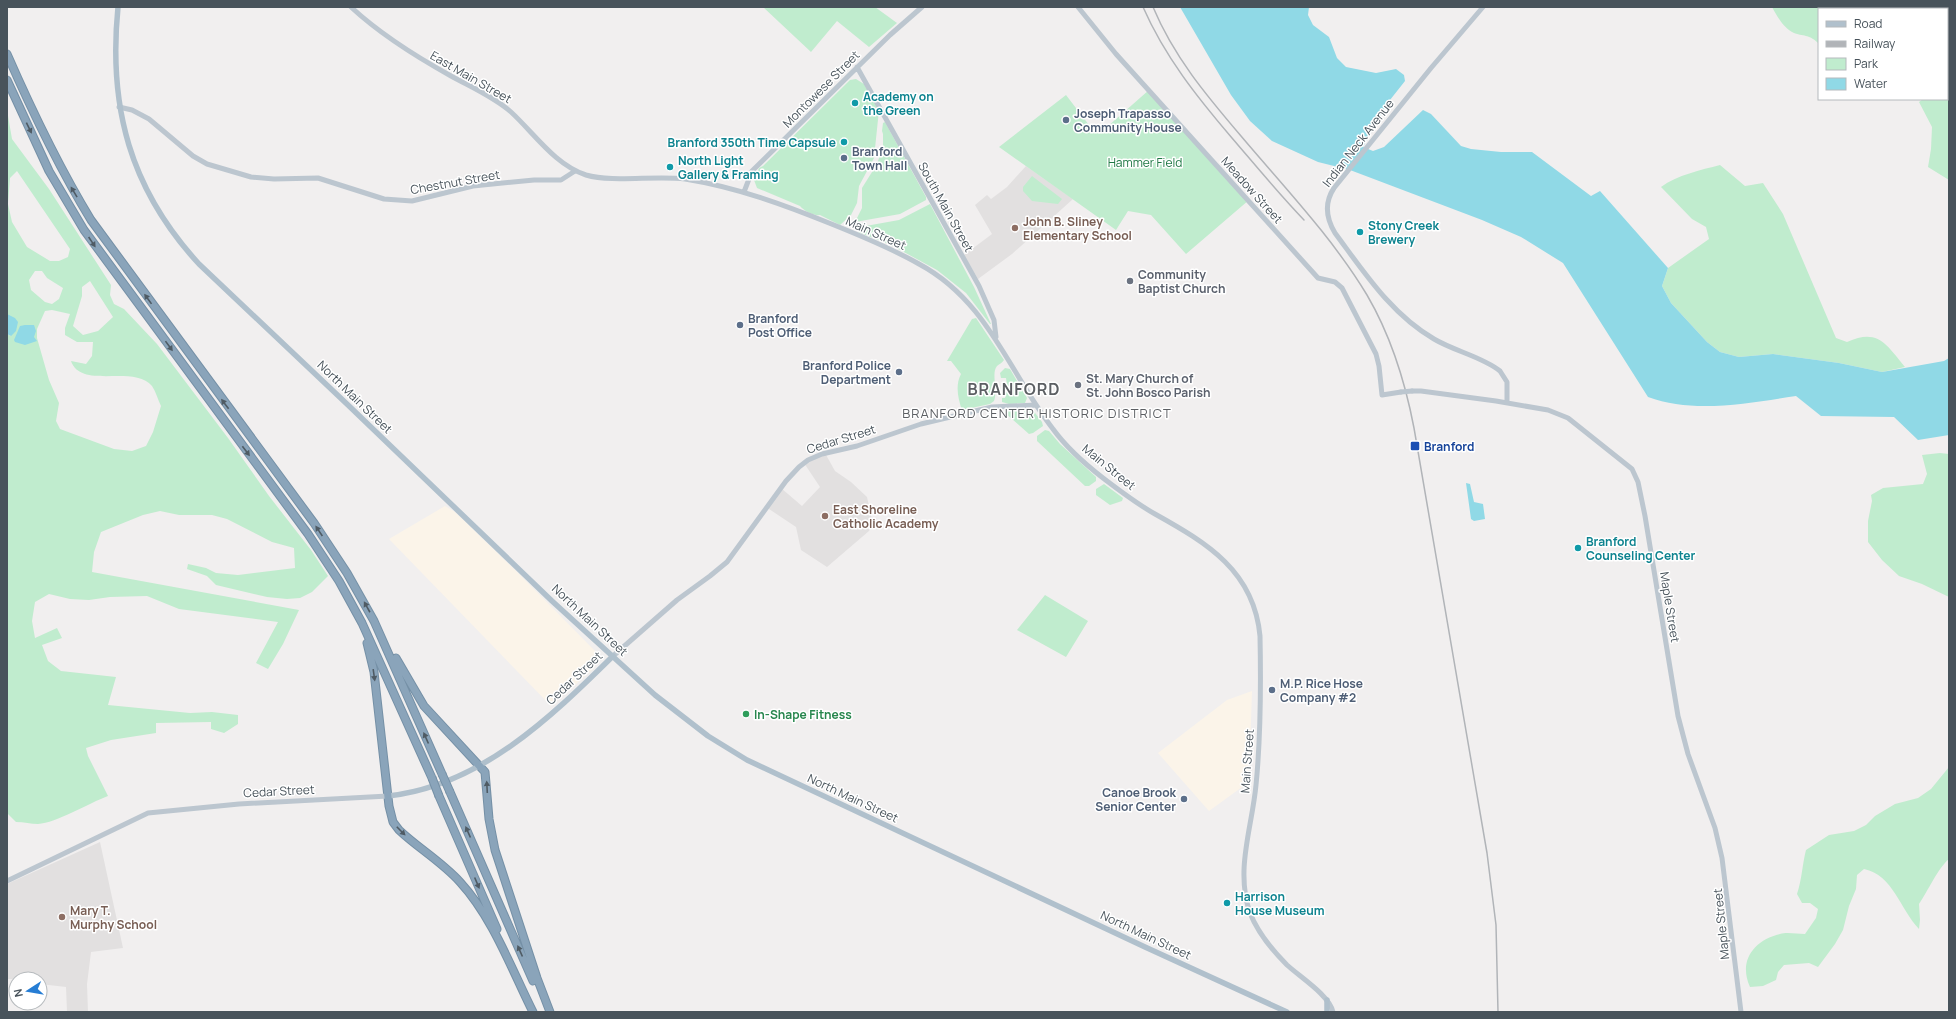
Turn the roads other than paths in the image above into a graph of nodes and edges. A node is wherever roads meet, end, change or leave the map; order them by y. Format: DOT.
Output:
graph roads {
  1 [pos="118,7"];
  2 [pos="351,7"];
  3 [pos="922,7"];
  4 [pos="1078,7"];
  5 [pos="1483,7"];
  6 [pos="7,54"];
  7 [pos="857,67"];
  8 [pos="7,81"];
  9 [pos="119,107"];
  10 [pos="575,171"];
  11 [pos="744,192"];
  12 [pos="997,340"];
  13 [pos="1382,395"];
  14 [pos="1506,402"];
  15 [pos="1036,405"];
  16 [pos="340,583"];
  17 [pos="374,621"];
  18 [pos="613,656"];
  19 [pos="481,765"];
  20 [pos="388,796"];
  21 [pos="7,881"];
  22 [pos="1327,1000"];
  23 [pos="533,1012"];
  24 [pos="549,1012"];
  25 [pos="1287,1012"];
  26 [pos="1327,1012"];
  27 [pos="1333,1012"];
  28 [pos="1741,1012"];
  1 -- 9 [label="main road, North Main Street"];
  2 -- 10 [label="street, East Main Street"];
  3 -- 7 [label="street, Montowese Street"];
  4 -- 13 [label="street, Meadow Street"];
  5 -- 14 [label="street, Indian Neck Avenue"];
  17 -- 6 [label="highway, one-way"];
  7 -- 11 [label="street, Montowese Street"];
  7 -- 12 [label="street, South Main Street"];
  8 -- 16 [label="highway, one-way"];
  9 -- 10 [label="street, Chestnut Street"];
  9 -- 18 [label="main road, North Main Street"];
  10 -- 11 [label="street, Main Street"];
  11 -- 12 [label="street, Main Street"];
  12 -- 15 [label="street, Main Street"];
  13 -- 14 [label="street, Maple Street, bridge"];
  14 -- 28 [label="street, Maple Street"];
  15 -- 18 [label="street, Cedar Street"];
  15 -- 22 [label="street, Main Street"];
  16 -- 20 [label="highway, one-way"];
  16 -- 23 [label="highway, one-way, bridge"];
  17 -- 19 [label="highway"];
  24 -- 17 [label="highway, one-way, bridge"];
  18 -- 19 [label="main road, Cedar Street"];
  18 -- 25 [label="main road, North Main Street"];
  19 -- 20 [label="main road, Cedar Street"];
  24 -- 19 [label="highway, one-way"];
  20 -- 21 [label="street, Cedar Street"];
  20 -- 23 [label="highway, one-way"];
  22 -- 26 [label="main road"];
  22 -- 27 [label="street, Main Street"];
}
